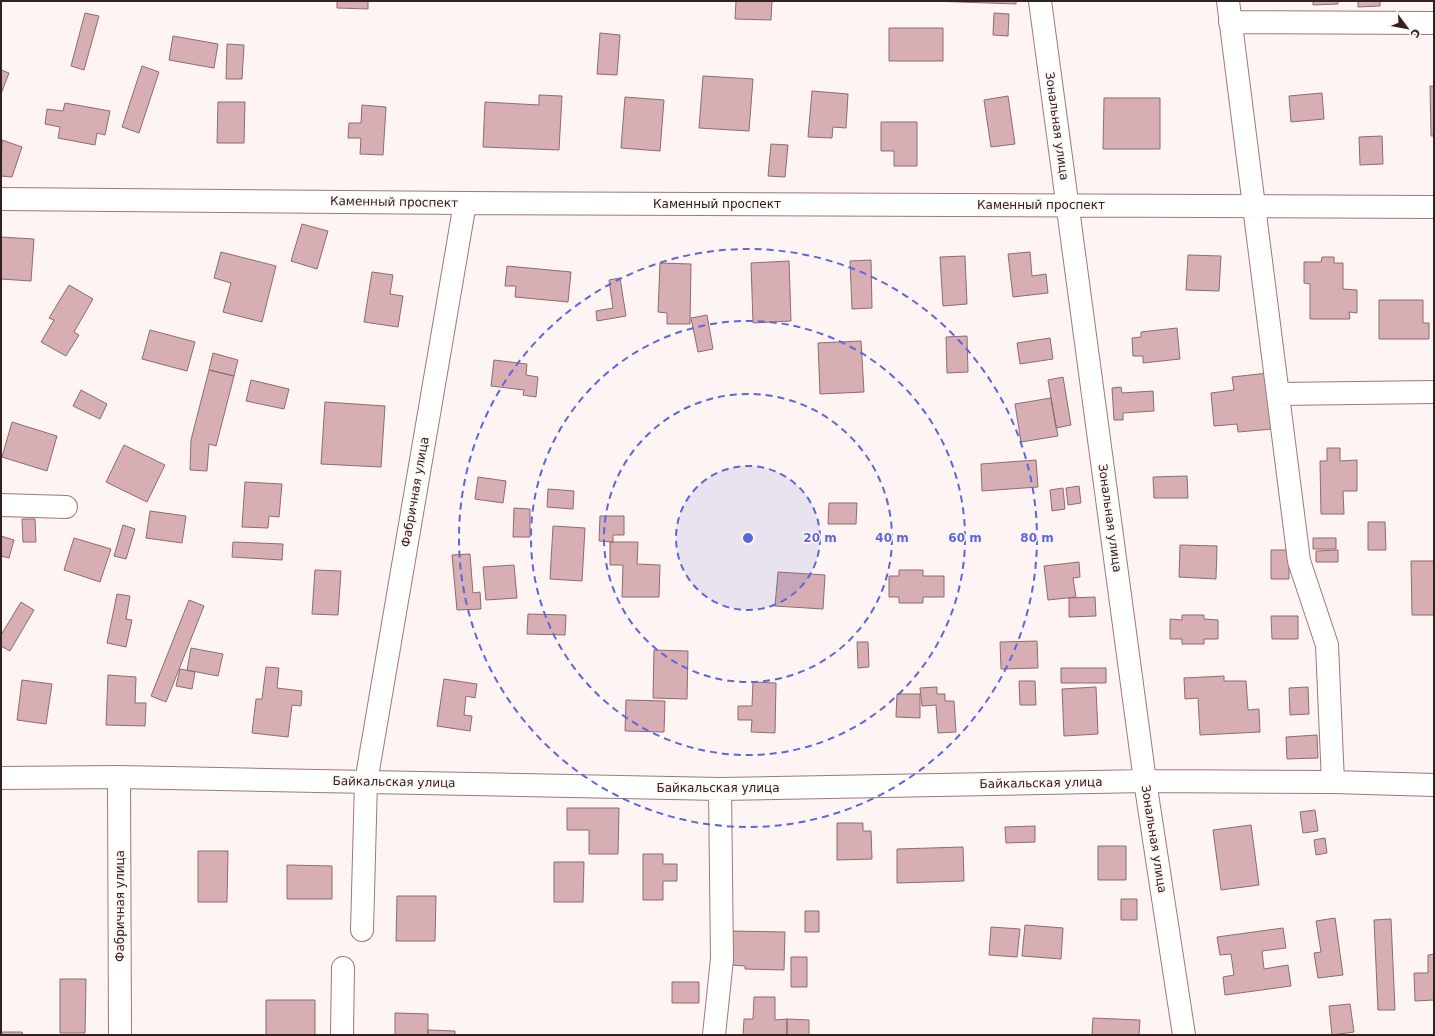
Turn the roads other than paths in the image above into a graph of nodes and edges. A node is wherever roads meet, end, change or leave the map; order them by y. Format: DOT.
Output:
graph roads {
  1 [pos="1040,1"];
  2 [pos="1229,12"];
  3 [pos="1434,24"];
  4 [pos="1,198"];
  5 [pos="465,203"];
  6 [pos="1068,205"];
  7 [pos="1255,206"];
  8 [pos="1434,207"];
  9 [pos="1434,392"];
  10 [pos="1278,394"];
  11 [pos="1,505"];
  12 [pos="66,507"];
  13 [pos="119,777"];
  14 [pos="1,778"];
  15 [pos="1145,781"];
  16 [pos="366,782"];
  17 [pos="1333,782"];
  18 [pos="1434,785"];
  19 [pos="720,789"];
  20 [pos="362,930"];
  21 [pos="343,968"];
  22 [pos="120,1035"];
  23 [pos="342,1035"];
  24 [pos="714,1035"];
  25 [pos="1184,1035"];
  1 -- 6 [label="street, Зональная улица"];
  2 -- 3 [label="street"];
  2 -- 7 [label="street"];
  4 -- 5 [label="street, Каменный проспект"];
  5 -- 6 [label="street, Каменный проспект"];
  5 -- 16 [label="street, Фабричная улица"];
  6 -- 7 [label="street, Каменный проспект"];
  6 -- 15 [label="street, Зональная улица"];
  7 -- 8 [label="street, Каменный проспект"];
  7 -- 10 [label="street"];
  9 -- 10 [label="street"];
  10 -- 17 [label="street"];
  11 -- 12 [label="street"];
  13 -- 14 [label="street, Байкальская улица"];
  13 -- 16 [label="street, Байкальская улица"];
  13 -- 22 [label="street, Фабричная улица"];
  15 -- 17 [label="street, Байкальская улица"];
  15 -- 19 [label="street, Байкальская улица"];
  15 -- 25 [label="street, Зональная улица"];
  16 -- 19 [label="street, Байкальская улица"];
  16 -- 20 [label="street, Фабричная улица"];
  17 -- 18 [label="street, Байкальская улица"];
  19 -- 24 [label="street"];
  21 -- 23 [label="street"];
}
